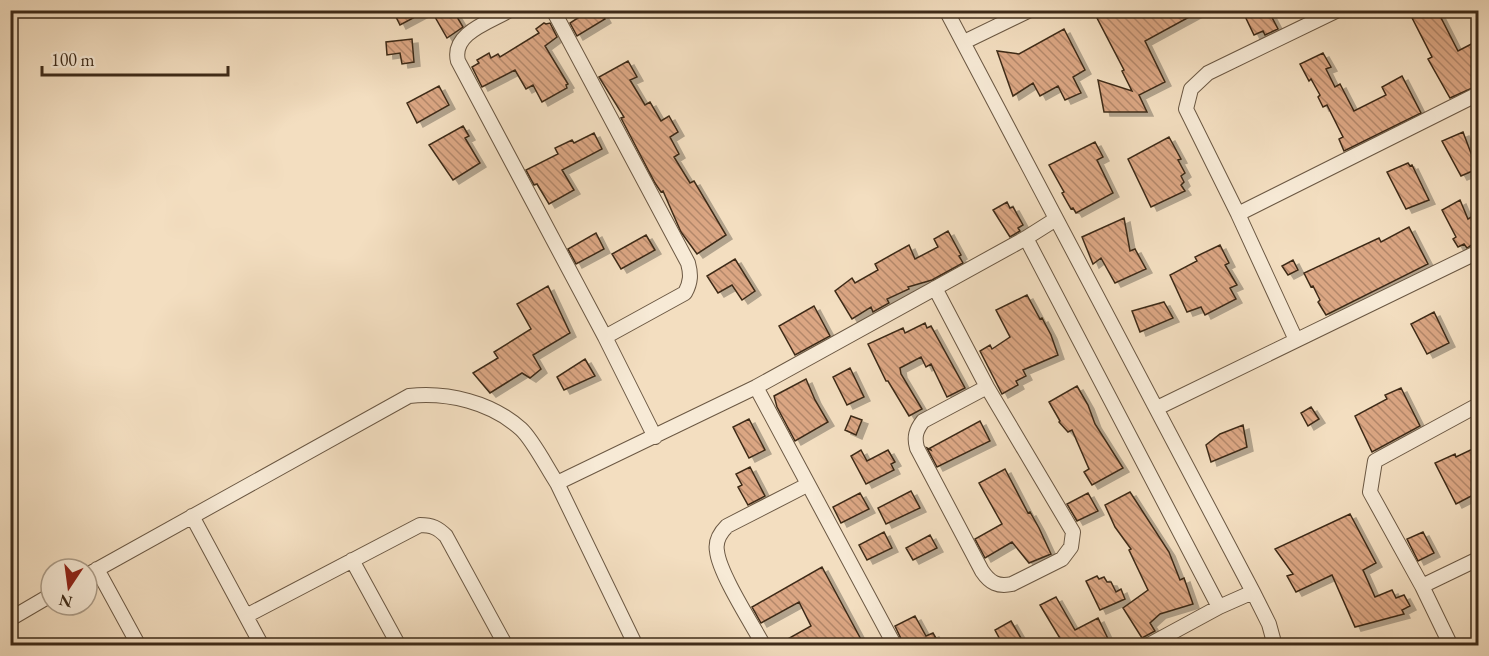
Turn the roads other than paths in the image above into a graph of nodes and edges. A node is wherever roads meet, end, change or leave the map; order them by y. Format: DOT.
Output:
graph roads {
  1 [pos="510,10"];
  2 [pos="553,10"];
  3 [pos="946,10"];
  4 [pos="1030,10"];
  5 [pos="1338,10"];
  6 [pos="964,42"];
  7 [pos="1479,94"];
  8 [pos="1238,213"];
  9 [pos="1056,219"];
  10 [pos="1026,237"];
  11 [pos="1479,252"];
  12 [pos="935,288"];
  13 [pos="605,337"];
  14 [pos="1296,340"];
  15 [pos="756,387"];
  16 [pos="987,387"];
  17 [pos="1479,405"];
  18 [pos="1157,408"];
  19 [pos="655,436"];
  20 [pos="557,483"];
  21 [pos="807,485"];
  22 [pos="192,516"];
  23 [pos="1479,559"];
  24 [pos="352,560"];
  25 [pos="99,568"];
  26 [pos="99,583"];
  27 [pos="1422,586"];
  28 [pos="1253,592"];
  29 [pos="39,602"];
  30 [pos="1219,607"];
  31 [pos="246,616"];
  32 [pos="10,619"];
  33 [pos="139,645"];
  34 [pos="262,645"];
  35 [pos="399,645"];
  36 [pos="506,645"];
  37 [pos="636,645"];
  38 [pos="764,645"];
  39 [pos="895,645"];
  40 [pos="1148,645"];
  41 [pos="1275,645"];
  42 [pos="1451,645"];
  1 -- 13 [label="street"];
  2 -- 13 [label="street"];
  3 -- 6 [label="street"];
  4 -- 6 [label="street"];
  5 -- 8 [label="street"];
  6 -- 9 [label="street"];
  7 -- 8 [label="street"];
  8 -- 14 [label="street"];
  9 -- 10 [label="street"];
  9 -- 18 [label="street"];
  10 -- 12 [label="street"];
  10 -- 30 [label="street"];
  11 -- 14 [label="street"];
  12 -- 15 [label="street"];
  12 -- 16 [label="street"];
  13 -- 19 [label="street"];
  14 -- 18 [label="street"];
  15 -- 19 [label="street"];
  15 -- 21 [label="street"];
  16 -- 16 [label="street"];
  17 -- 27 [label="street"];
  18 -- 28 [label="street"];
  19 -- 20 [label="street"];
  20 -- 22 [label="street"];
  20 -- 37 [label="street"];
  21 -- 38 [label="street"];
  21 -- 39 [label="street"];
  22 -- 25 [label="street"];
  22 -- 31 [label="street"];
  23 -- 27 [label="street"];
  24 -- 31 [label="street"];
  24 -- 35 [label="street"];
  24 -- 36 [label="street"];
  26 -- 33 [label="street"];
  27 -- 42 [label="street"];
  28 -- 30 [label="street"];
  28 -- 41 [label="street"];
  29 -- 32 [label="street"];
  30 -- 40 [label="street"];
  31 -- 34 [label="street"];
}
